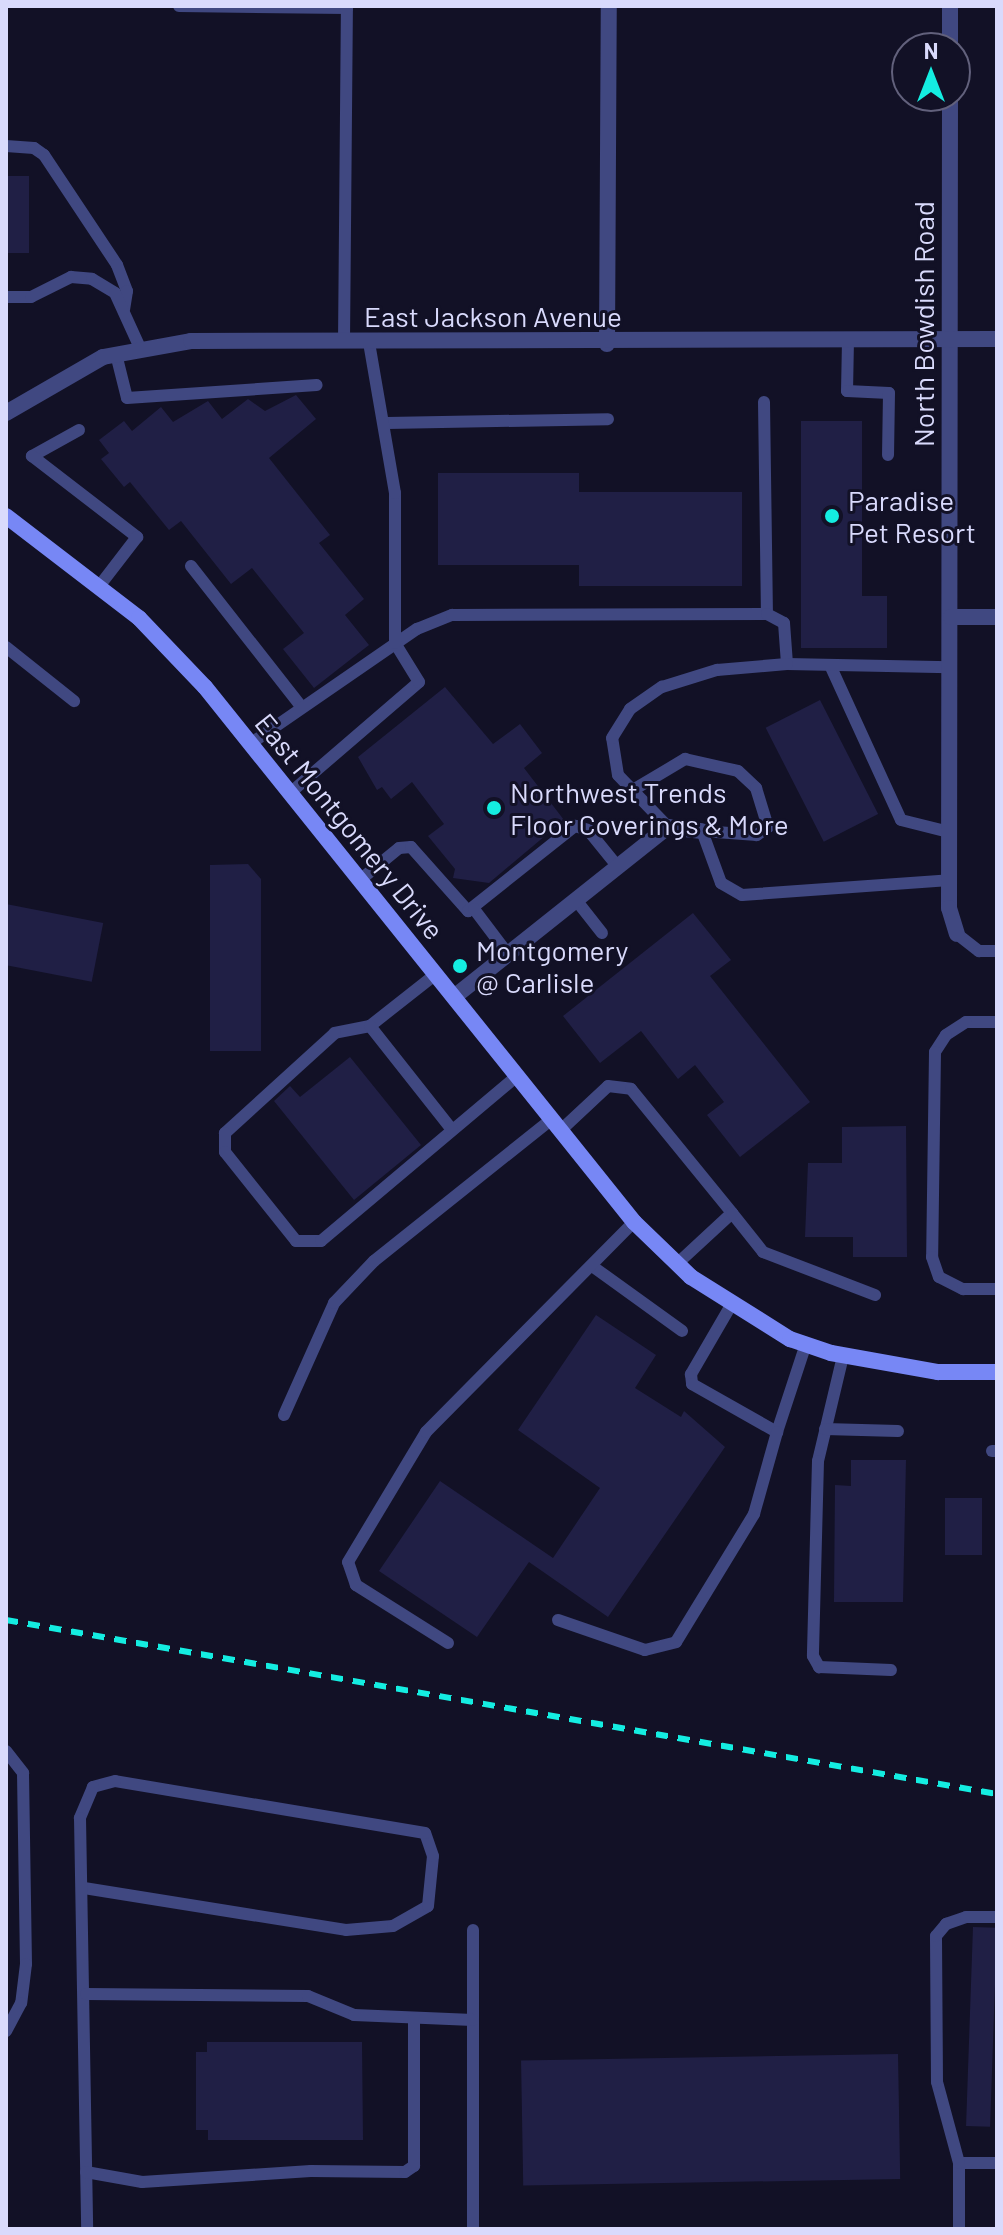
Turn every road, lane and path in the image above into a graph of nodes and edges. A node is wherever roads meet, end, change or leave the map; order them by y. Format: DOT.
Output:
graph roads {
  1 [pos="179,6"];
  2 [pos="609,6"];
  3 [pos="950,6"];
  4 [pos="347,7"];
  5 [pos="950,32"];
  6 [pos="950,112"];
  7 [pos="6,146"];
  8 [pos="6,297"];
  9 [pos="124,309"];
  10 [pos="948,338"];
  11 [pos="997,339"];
  12 [pos="848,340"];
  13 [pos="344,342"];
  14 [pos="369,342"];
  15 [pos="607,344"];
  16 [pos="141,350"];
  17 [pos="116,354"];
  18 [pos="317,385"];
  19 [pos="764,402"];
  20 [pos="6,413"];
  21 [pos="608,419"];
  22 [pos="387,423"];
  23 [pos="79,430"];
  24 [pos="888,455"];
  25 [pos="6,516"];
  26 [pos="191,566"];
  27 [pos="100,585"];
  28 [pos="767,614"];
  29 [pos="951,617"];
  30 [pos="997,617"];
  31 [pos="395,643"];
  32 [pos="6,647"];
  33 [pos="787,664"];
  34 [pos="830,665"];
  35 [pos="950,667"];
  36 [pos="74,701"];
  37 [pos="300,705"];
  38 [pos="250,744"];
  39 [pos="633,790"];
  40 [pos="290,793"];
  41 [pos="668,827"];
  42 [pos="702,831"];
  43 [pos="949,832"];
  44 [pos="618,867"];
  45 [pos="360,880"];
  46 [pos="949,880"];
  47 [pos="576,900"];
  48 [pos="474,909"];
  49 [pos="602,933"];
  50 [pos="957,934"];
  51 [pos="997,951"];
  52 [pos="508,954"];
  53 [pos="436,974"];
  54 [pos="454,997"];
  55 [pos="997,1022"];
  56 [pos="370,1026"];
  57 [pos="517,1076"];
  58 [pos="556,1124"];
  59 [pos="452,1130"];
  60 [pos="732,1213"];
  61 [pos="634,1222"];
  62 [pos="677,1264"];
  63 [pos="592,1266"];
  64 [pos="997,1289"];
  65 [pos="875,1295"];
  66 [pos="730,1307"];
  67 [pos="682,1331"];
  68 [pos="806,1344"];
  69 [pos="843,1356"];
  70 [pos="997,1372"];
  71 [pos="284,1415"];
  72 [pos="825,1429"];
  73 [pos="898,1431"];
  74 [pos="777,1432"];
  75 [pos="558,1620"];
  76 [pos="448,1643"];
  77 [pos="891,1670"];
  78 [pos="6,1751"];
  79 [pos="84,1888"];
  80 [pos="997,1917"];
  81 [pos="473,1930"];
  82 [pos="86,1994"];
  83 [pos="414,2018"];
  84 [pos="473,2020"];
  85 [pos="6,2031"];
  86 [pos="959,2163"];
  87 [pos="997,2163"];
  88 [pos="86,2172"];
  89 [pos="87,2229"];
  90 [pos="473,2229"];
  91 [pos="959,2229"];
  1 -- 4 [label="lane"];
  2 -- 15 [label="street"];
  3 -- 5 [label="street"];
  4 -- 13 [label="lane"];
  6 -- 10 [label="street, North Bowdish Road"];
  7 -- 9 [label="lane"];
  8 -- 9 [label="lane"];
  9 -- 16 [label="lane"];
  10 -- 11 [label="street, East Jackson Avenue"];
  10 -- 12 [label="street, East Jackson Avenue"];
  10 -- 29 [label="street, North Bowdish Road"];
  12 -- 15 [label="street, East Jackson Avenue"];
  12 -- 24 [label="lane"];
  13 -- 14 [label="street, East Jackson Avenue"];
  13 -- 16 [label="street, East Jackson Avenue"];
  14 -- 15 [label="street, East Jackson Avenue"];
  14 -- 22 [label="lane"];
  16 -- 17 [label="street, East Jackson Avenue"];
  17 -- 18 [label="lane"];
  17 -- 20 [label="street, East Jackson Avenue"];
  19 -- 28 [label="lane"];
  21 -- 22 [label="lane"];
  22 -- 31 [label="lane"];
  23 -- 27 [label="lane"];
  25 -- 27 [label="main road, East Montgomery Drive"];
  26 -- 37 [label="lane"];
  27 -- 38 [label="main road, East Montgomery Drive"];
  28 -- 31 [label="lane"];
  28 -- 33 [label="lane"];
  29 -- 30 [label="street"];
  29 -- 35 [label="street, North Bowdish Road"];
  31 -- 37 [label="lane"];
  31 -- 40 [label="lane"];
  32 -- 36 [label="lane"];
  33 -- 34 [label="lane"];
  33 -- 39 [label="lane"];
  34 -- 35 [label="lane"];
  34 -- 43 [label="lane"];
  35 -- 43 [label="street, North Bowdish Road"];
  37 -- 38 [label="lane"];
  38 -- 40 [label="main road, East Montgomery Drive"];
  39 -- 41 [label="lane"];
  39 -- 42 [label="lane"];
  40 -- 45 [label="main road, East Montgomery Drive"];
  41 -- 42 [label="street"];
  41 -- 44 [label="street"];
  42 -- 46 [label="lane"];
  43 -- 46 [label="street, North Bowdish Road"];
  44 -- 47 [label="street"];
  44 -- 48 [label="lane"];
  45 -- 48 [label="lane"];
  45 -- 53 [label="main road, East Montgomery Drive"];
  46 -- 50 [label="street, North Bowdish Road"];
  47 -- 49 [label="lane"];
  47 -- 52 [label="street"];
  48 -- 52 [label="lane"];
  50 -- 51 [label="lane"];
  52 -- 54 [label="street"];
  53 -- 54 [label="main road, East Montgomery Drive"];
  53 -- 56 [label="lane"];
  54 -- 57 [label="main road, East Montgomery Drive"];
  55 -- 64 [label="lane"];
  56 -- 59 [label="lane"];
  56 -- 59 [label="lane"];
  57 -- 58 [label="main road, East Montgomery Drive"];
  57 -- 59 [label="lane"];
  58 -- 60 [label="lane"];
  58 -- 61 [label="main road, East Montgomery Drive"];
  58 -- 71 [label="lane"];
  60 -- 62 [label="lane"];
  60 -- 65 [label="lane"];
  61 -- 62 [label="main road, East Montgomery Drive"];
  61 -- 63 [label="lane"];
  62 -- 66 [label="main road, East Montgomery Drive"];
  63 -- 67 [label="lane"];
  63 -- 76 [label="lane"];
  66 -- 68 [label="main road, East Montgomery Drive"];
  66 -- 74 [label="lane"];
  68 -- 69 [label="main road, East Montgomery Drive"];
  68 -- 74 [label="lane"];
  69 -- 70 [label="main road, East Montgomery Drive"];
  69 -- 72 [label="lane"];
  72 -- 73 [label="lane"];
  72 -- 77 [label="lane"];
  74 -- 75 [label="lane"];
  78 -- 85 [label="lane"];
  79 -- 79 [label="lane"];
  79 -- 82 [label="lane"];
  80 -- 86 [label="lane"];
  81 -- 84 [label="lane"];
  82 -- 83 [label="lane"];
  82 -- 88 [label="lane"];
  83 -- 84 [label="lane"];
  83 -- 88 [label="lane"];
  84 -- 90 [label="lane"];
  86 -- 87 [label="lane"];
  86 -- 91 [label="lane"];
  88 -- 89 [label="lane"];
}
